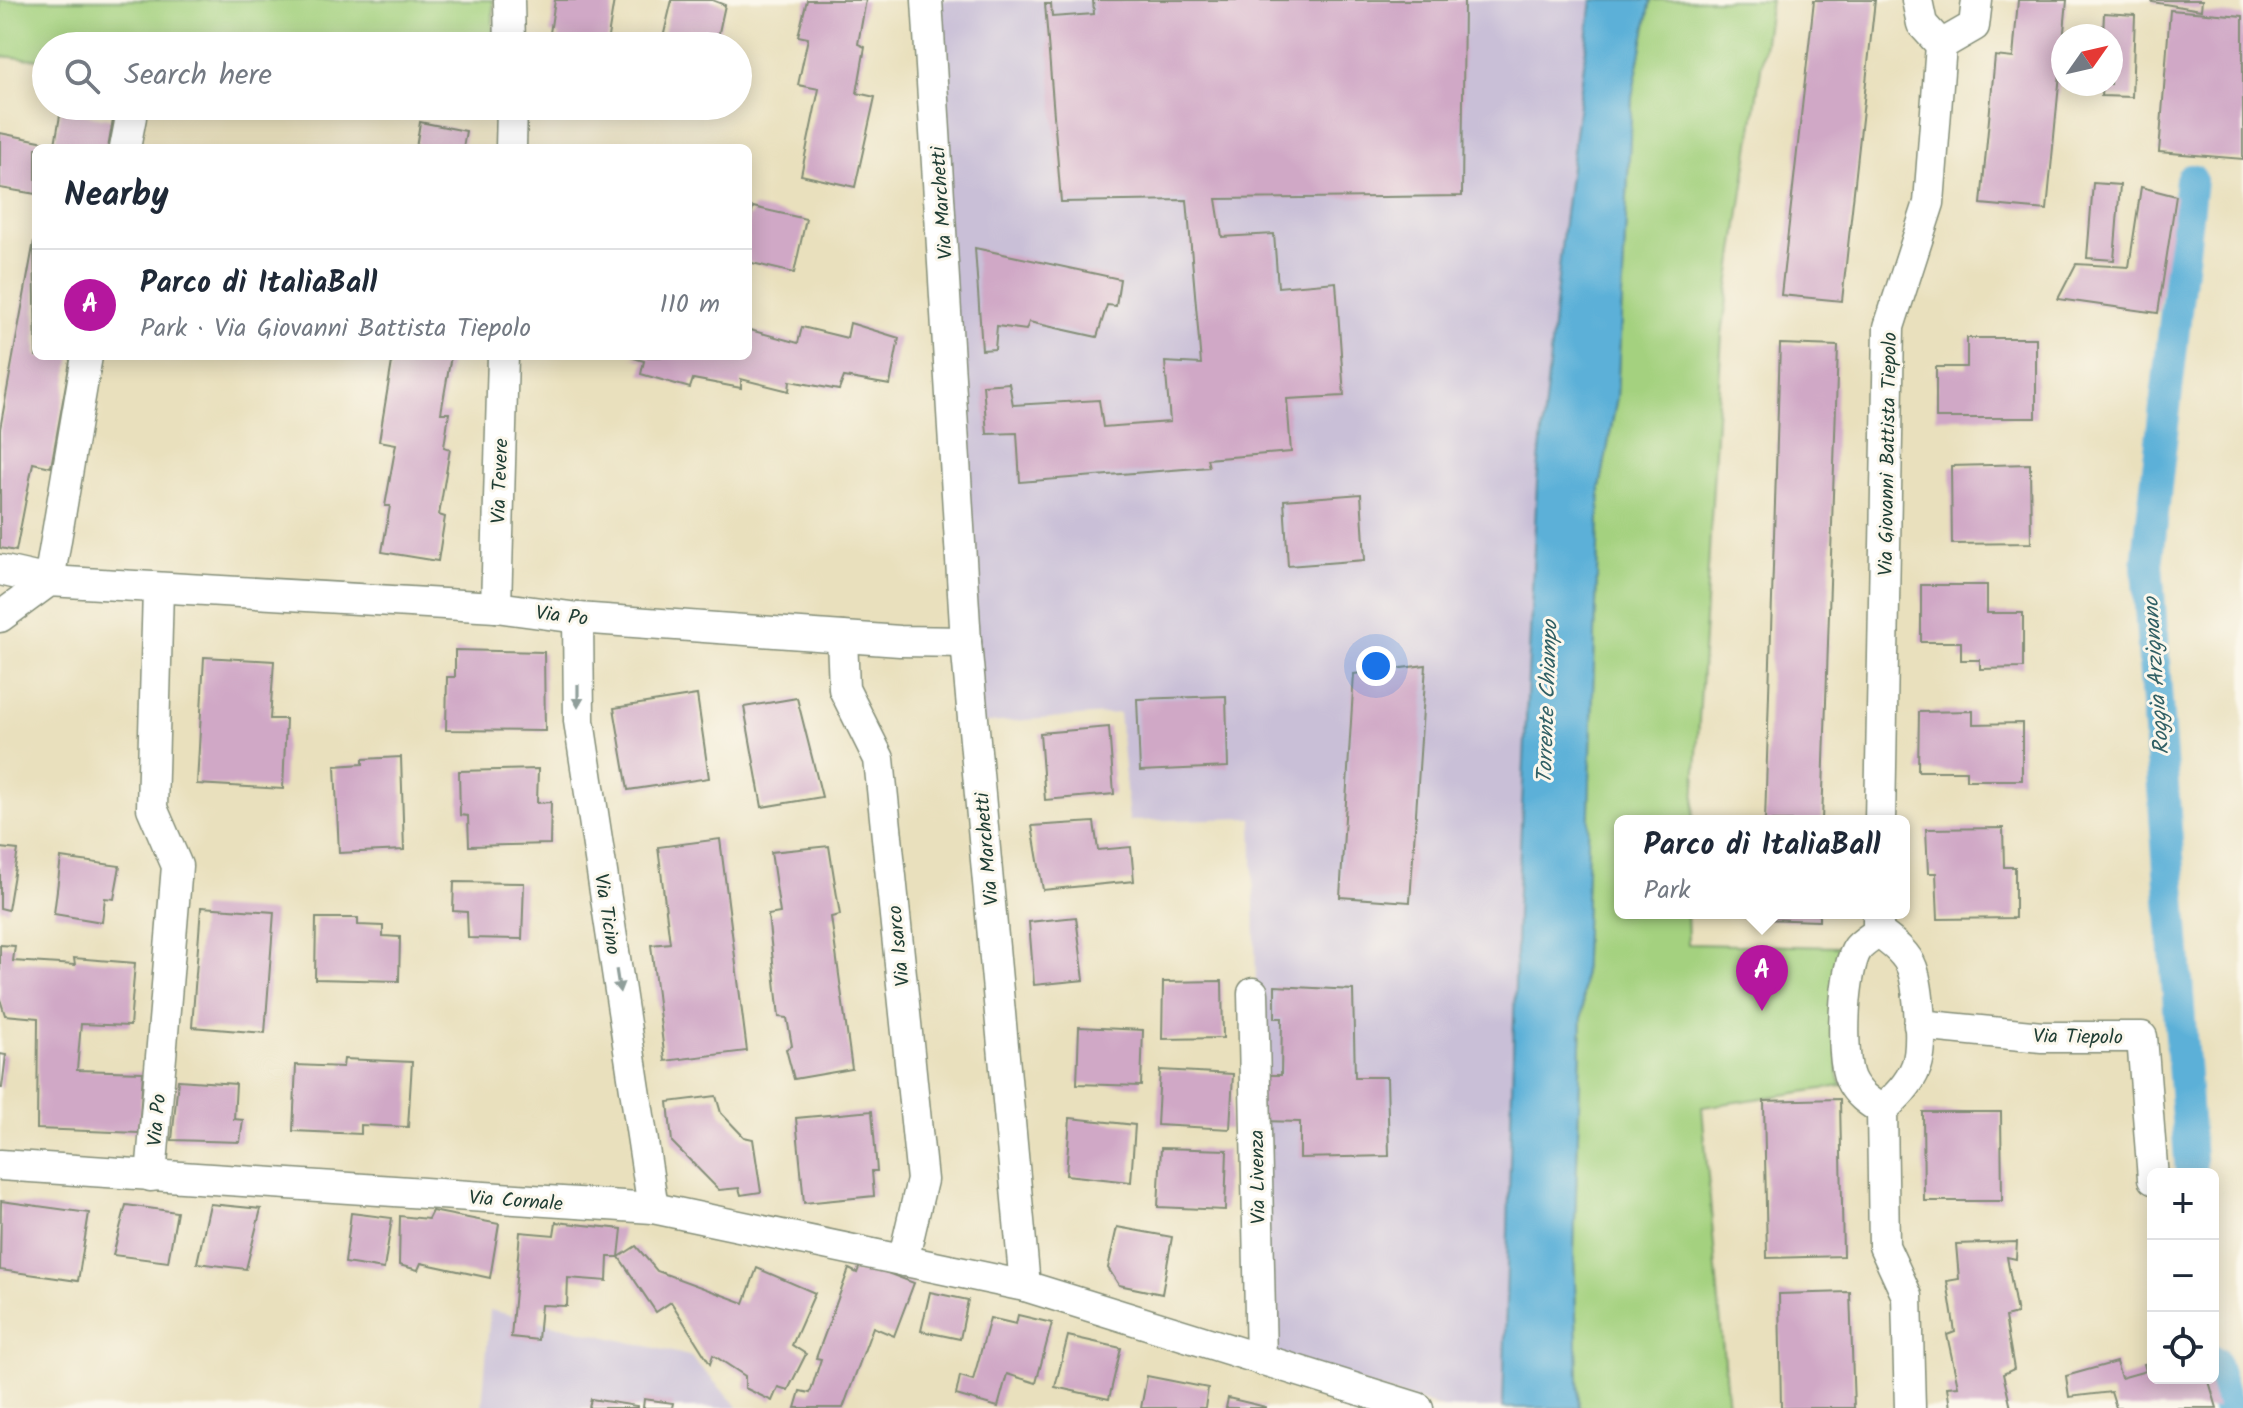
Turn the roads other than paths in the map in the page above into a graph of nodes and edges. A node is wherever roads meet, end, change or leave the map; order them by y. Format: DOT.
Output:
graph roads {
  1 [pos="509,0"];
  2 [pos="927,0"];
  3 [pos="1917,0"];
  4 [pos="1977,0"];
  5 [pos="510,32"];
  6 [pos="1941,45"];
  7 [pos="130,120"];
  8 [pos="512,120"];
  9 [pos="126,144"];
  10 [pos="511,144"];
  11 [pos="86,360"];
  12 [pos="503,360"];
  13 [pos="0,570"];
  14 [pos="49,581"];
  15 [pos="158,589"];
  16 [pos="496,607"];
  17 [pos="0,617"];
  18 [pos="578,618"];
  19 [pos="842,637"];
  20 [pos="966,642"];
  21 [pos="1880,815"];
  22 [pos="1878,922"];
  23 [pos="1253,993"];
  24 [pos="1919,1025"];
  25 [pos="1882,1110"];
  26 [pos="0,1165"];
  27 [pos="2152,1168"];
  28 [pos="151,1176"];
  29 [pos="653,1208"];
  30 [pos="903,1261"];
  31 [pos="1025,1286"];
  32 [pos="1261,1360"];
  33 [pos="1418,1408"];
  34 [pos="1910,1408"];
  1 -- 5 [label="street"];
  2 -- 20 [label="street, Via Marchetti"];
  3 -- 6 [label="street"];
  4 -- 6 [label="street"];
  6 -- 21 [label="street, Via Giovanni Battista Tiepolo"];
  7 -- 9 [label="street"];
  8 -- 10 [label="street"];
  11 -- 14 [label="street"];
  12 -- 16 [label="street, Via Tevere"];
  13 -- 14 [label="street, Via Po"];
  14 -- 15 [label="street, Via Po"];
  14 -- 17 [label="street"];
  15 -- 16 [label="street, Via Po"];
  15 -- 28 [label="street, Via Po"];
  16 -- 18 [label="street, Via Po"];
  18 -- 19 [label="street, Via Po"];
  18 -- 29 [label="street, Via Ticino, one-way"];
  19 -- 20 [label="street, Via Po"];
  19 -- 30 [label="street, Via Isarco"];
  20 -- 31 [label="street, Via Marchetti"];
  22 -- 24 [label="street"];
  22 -- 25 [label="street"];
  23 -- 32 [label="street, Via Livenza"];
  24 -- 25 [label="street"];
  24 -- 27 [label="street, Via Tiepolo"];
  25 -- 34 [label="street"];
  26 -- 28 [label="street, Via Cornale"];
  28 -- 29 [label="street, Via Cornale"];
  29 -- 30 [label="street, Via Cornale"];
  30 -- 31 [label="street, Via Cornale"];
  31 -- 32 [label="street"];
  32 -- 33 [label="street"];
}
